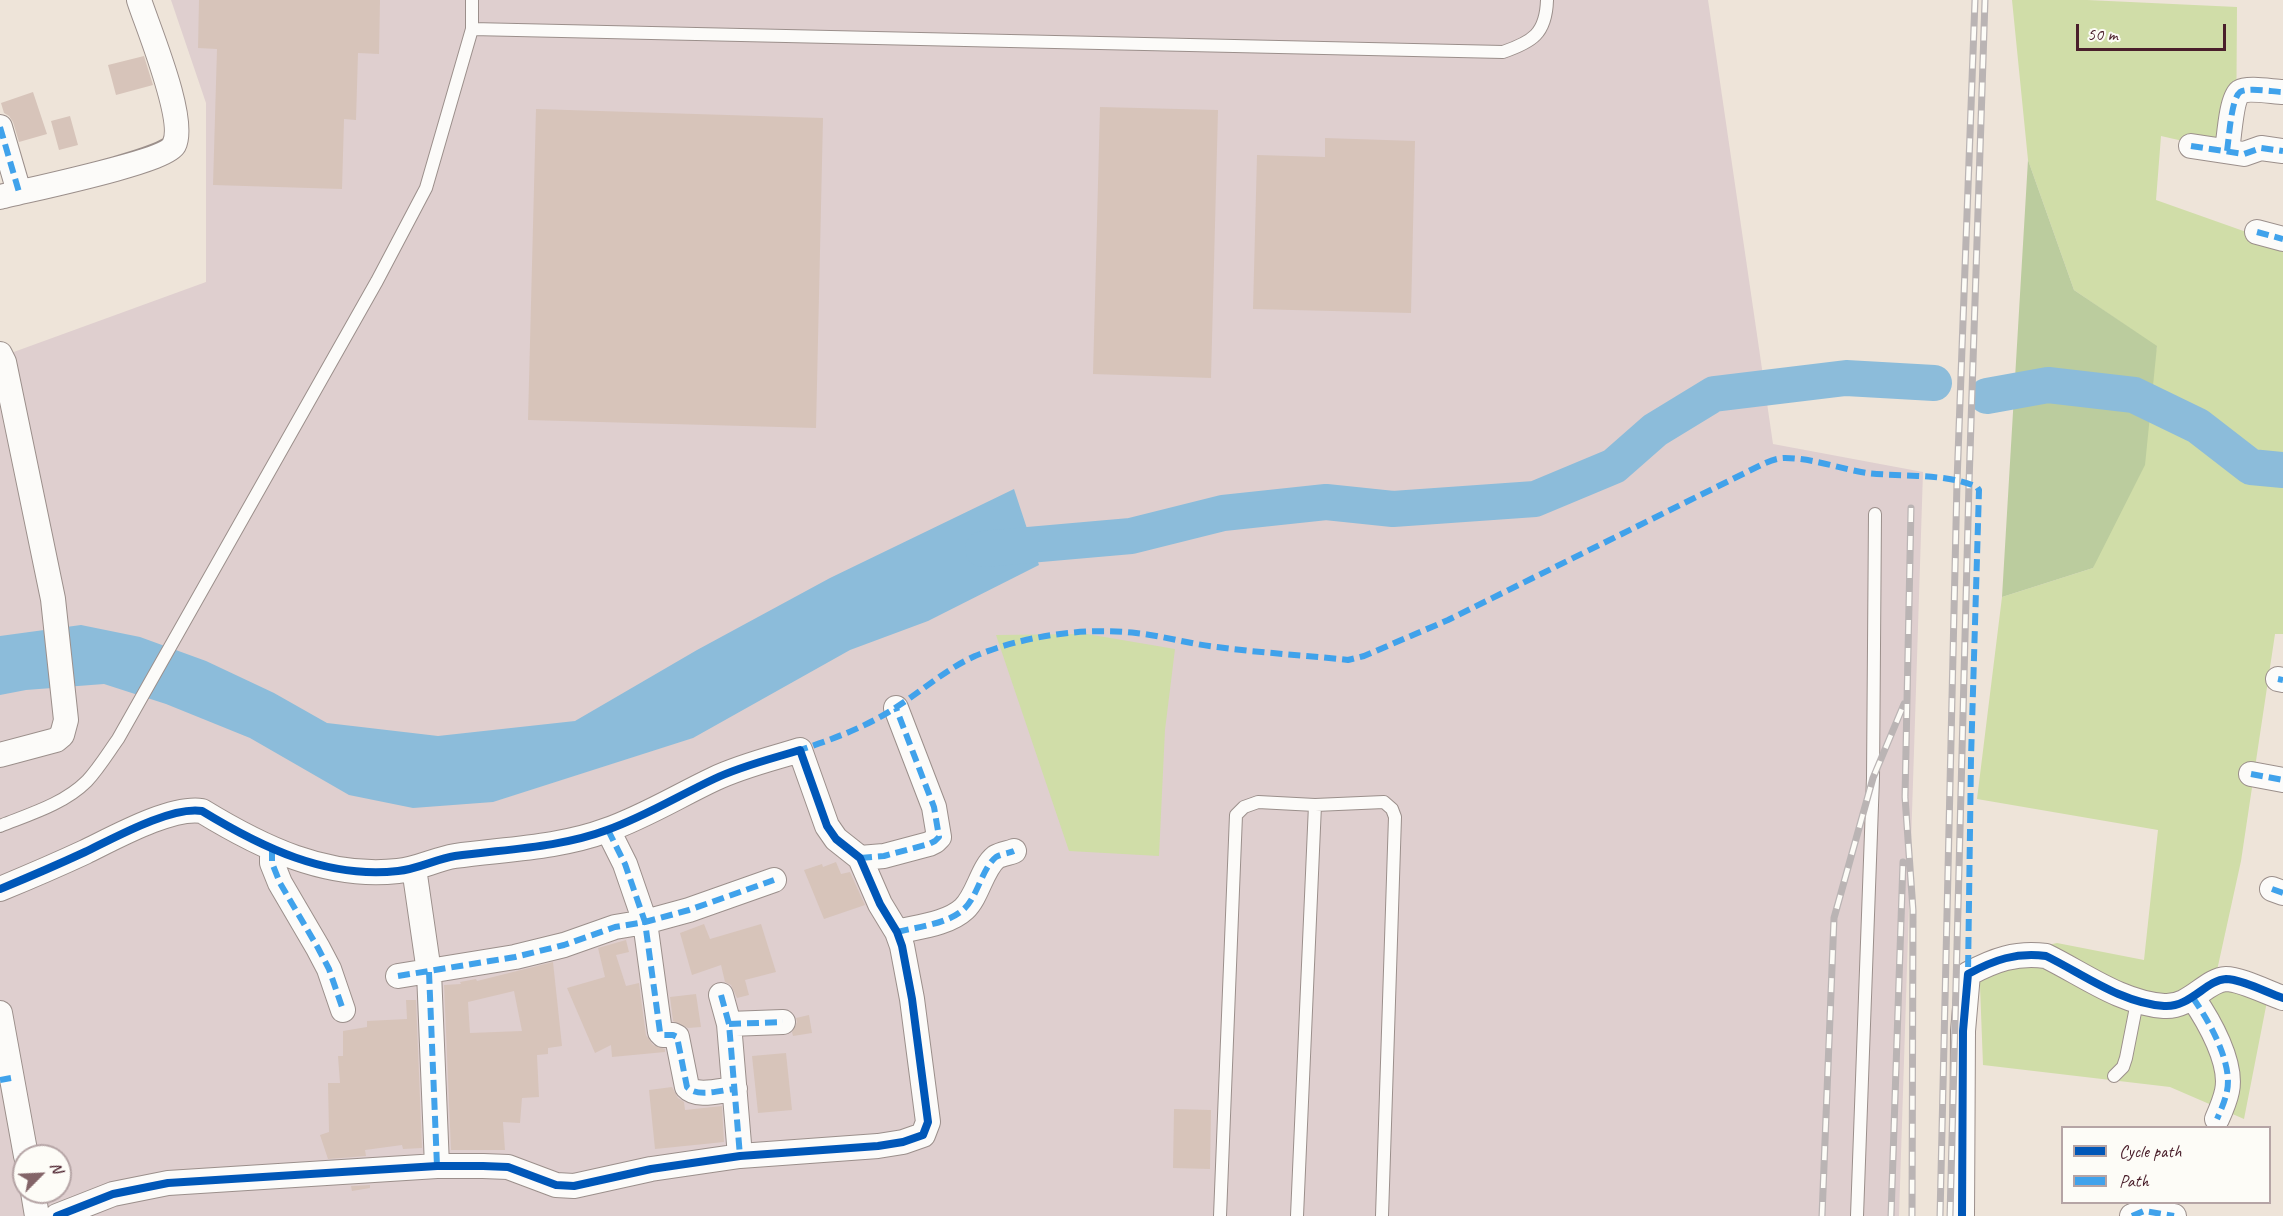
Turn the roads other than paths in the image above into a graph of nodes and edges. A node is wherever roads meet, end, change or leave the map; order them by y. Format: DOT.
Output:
graph roads {
  1 [pos="139,0"];
  2 [pos="472,0"];
  3 [pos="1547,0"];
  4 [pos="472,28"];
  5 [pos="2283,92"];
  6 [pos="0,127"];
  7 [pos="2191,146"];
  8 [pos="2283,151"];
  9 [pos="2227,152"];
  10 [pos="10,195"];
  11 [pos="2257,232"];
  12 [pos="2283,239"];
  13 [pos="0,354"];
  14 [pos="1875,514"];
  15 [pos="896,708"];
  16 [pos="0,755"];
  17 [pos="2251,774"];
  18 [pos="2283,780"];
  19 [pos="1315,805"];
  20 [pos="0,826"];
  21 [pos="608,830"];
  22 [pos="272,849"];
  23 [pos="1014,851"];
  24 [pos="860,858"];
  25 [pos="414,868"];
  26 [pos="774,880"];
  27 [pos="0,889"];
  28 [pos="645,922"];
  29 [pos="897,932"];
  30 [pos="429,972"];
  31 [pos="399,976"];
  32 [pos="721,995"];
  33 [pos="2193,998"];
  34 [pos="2283,998"];
  35 [pos="2137,1002"];
  36 [pos="344,1010"];
  37 [pos="0,1013"];
  38 [pos="783,1022"];
  39 [pos="729,1024"];
  40 [pos="2114,1076"];
  41 [pos="735,1089"];
  42 [pos="2217,1119"];
  43 [pos="24,1144"];
  44 [pos="740,1156"];
  45 [pos="437,1166"];
  46 [pos="57,1216"];
  47 [pos="1220,1216"];
  48 [pos="1297,1216"];
  49 [pos="1382,1216"];
  50 [pos="1857,1216"];
  51 [pos="1962,1216"];
  52 [pos="2132,1216"];
  53 [pos="2174,1216"];
  1 -- 10 [label="street"];
  2 -- 4 [label="lane"];
  3 -- 4 [label="lane"];
  4 -- 20 [label="lane"];
  5 -- 9 [label="street"];
  6 -- 10 [label="street"];
  7 -- 9 [label="street"];
  8 -- 9 [label="street"];
  11 -- 12 [label="street"];
  13 -- 16 [label="street"];
  14 -- 50 [label="lane"];
  15 -- 24 [label="street"];
  17 -- 18 [label="street"];
  19 -- 47 [label="lane"];
  19 -- 48 [label="lane"];
  19 -- 49 [label="lane"];
  21 -- 24 [label="street"];
  21 -- 25 [label="street"];
  21 -- 28 [label="street"];
  22 -- 25 [label="street"];
  22 -- 27 [label="street"];
  22 -- 36 [label="street"];
  23 -- 29 [label="street"];
  24 -- 29 [label="street"];
  25 -- 30 [label="street"];
  26 -- 28 [label="street"];
  28 -- 30 [label="street"];
  28 -- 41 [label="street"];
  29 -- 44 [label="street"];
  30 -- 31 [label="street"];
  30 -- 45 [label="street"];
  32 -- 39 [label="street"];
  33 -- 34 [label="street"];
  33 -- 35 [label="street"];
  33 -- 42 [label="street"];
  35 -- 40 [label="lane"];
  35 -- 51 [label="street"];
  37 -- 43 [label="street"];
  38 -- 39 [label="street"];
  39 -- 41 [label="street"];
  41 -- 44 [label="street"];
  44 -- 45 [label="street"];
  45 -- 46 [label="street"];
  52 -- 53 [label="street"];
}
